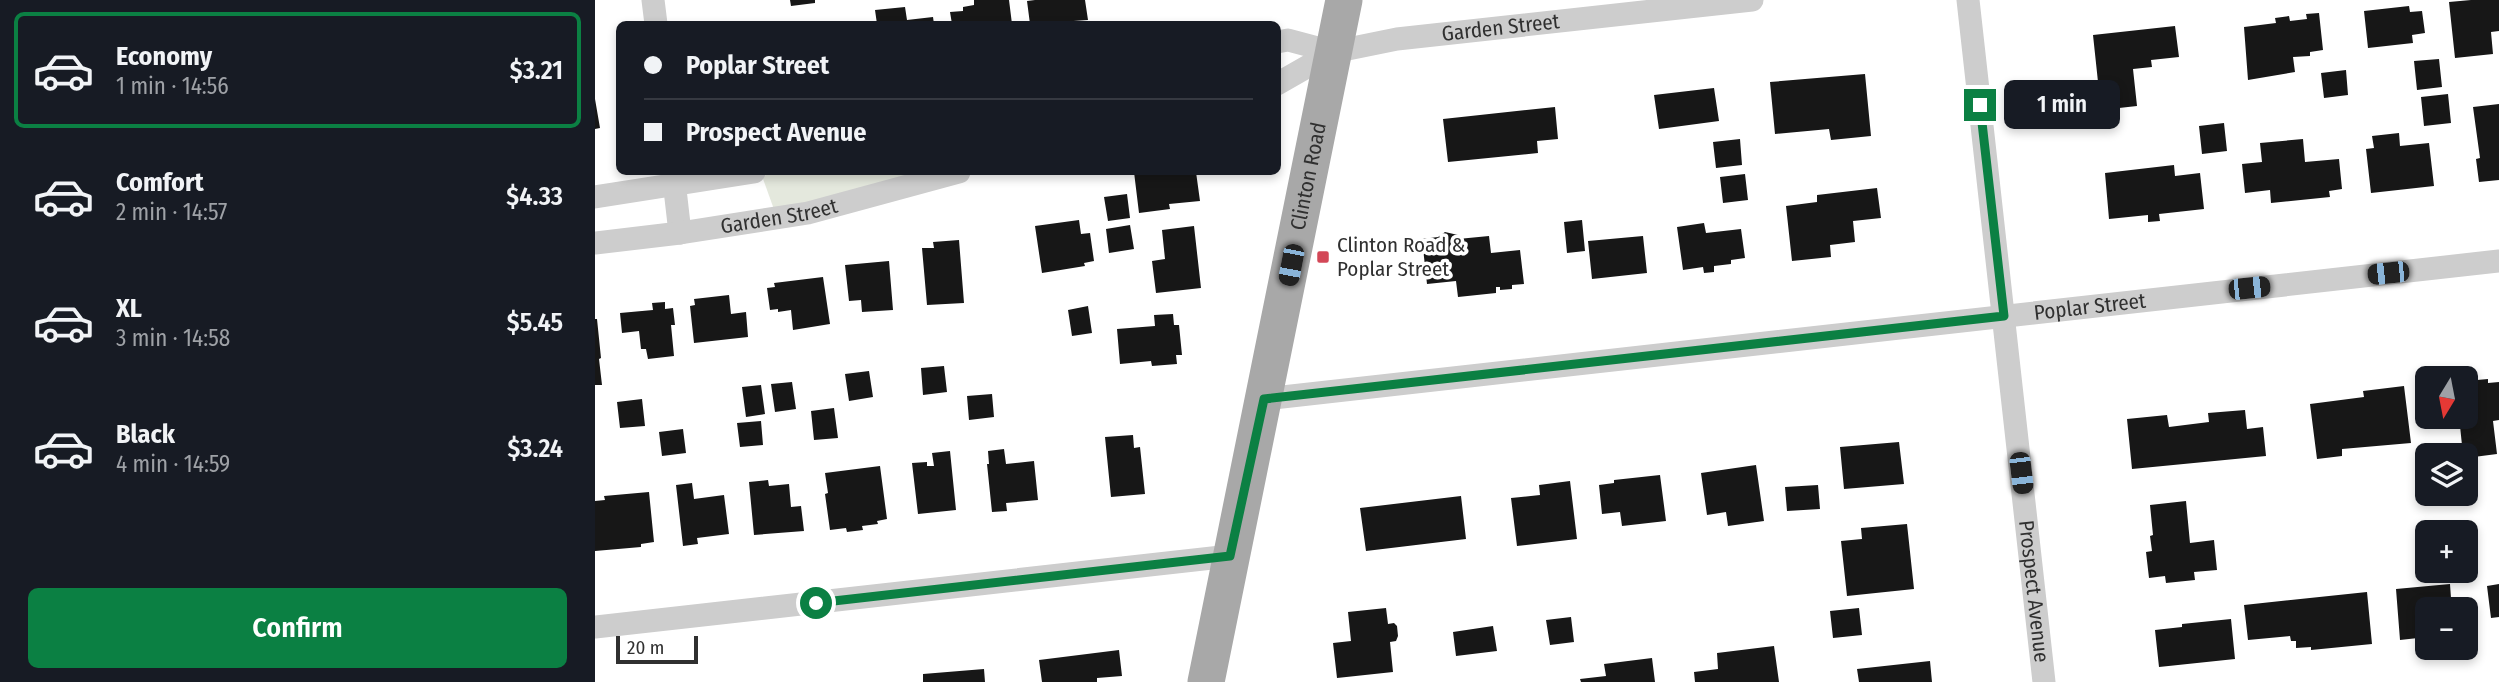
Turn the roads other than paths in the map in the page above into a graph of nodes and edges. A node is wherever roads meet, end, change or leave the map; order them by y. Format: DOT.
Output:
graph roads {
  1 [pos="653,0"];
  2 [pos="1344,0"];
  3 [pos="1752,0"];
  4 [pos="1968,0"];
  5 [pos="656,21"];
  6 [pos="1281,41"];
  7 [pos="1333,52"];
  8 [pos="1281,82"];
  9 [pos="720,175"];
  10 [pos="948,175"];
  11 [pos="674,179"];
  12 [pos="595,197"];
  13 [pos="681,233"];
  14 [pos="595,243"];
  15 [pos="2499,261"];
  16 [pos="2004,316"];
  17 [pos="1264,399"];
  18 [pos="1230,556"];
  19 [pos="595,627"];
  20 [pos="1206,682"];
  21 [pos="2044,682"];
  1 -- 5 [label="street"];
  2 -- 7 [label="main road, Clinton Road"];
  3 -- 7 [label="street, Garden Street"];
  4 -- 16 [label="street, Prospect Avenue"];
  6 -- 7 [label="street, Garden Street"];
  7 -- 8 [label="street, Garden Street"];
  7 -- 17 [label="main road, Clinton Road"];
  9 -- 11 [label="street"];
  10 -- 13 [label="street, Garden Street"];
  11 -- 12 [label="street"];
  11 -- 13 [label="street"];
  13 -- 14 [label="street, Garden Street"];
  15 -- 16 [label="street, Poplar Street"];
  16 -- 17 [label="street, Poplar Street"];
  16 -- 21 [label="street, Prospect Avenue"];
  17 -- 18 [label="main road, Clinton Road"];
  18 -- 19 [label="street"];
  18 -- 20 [label="main road, Clinton Road"];
}
